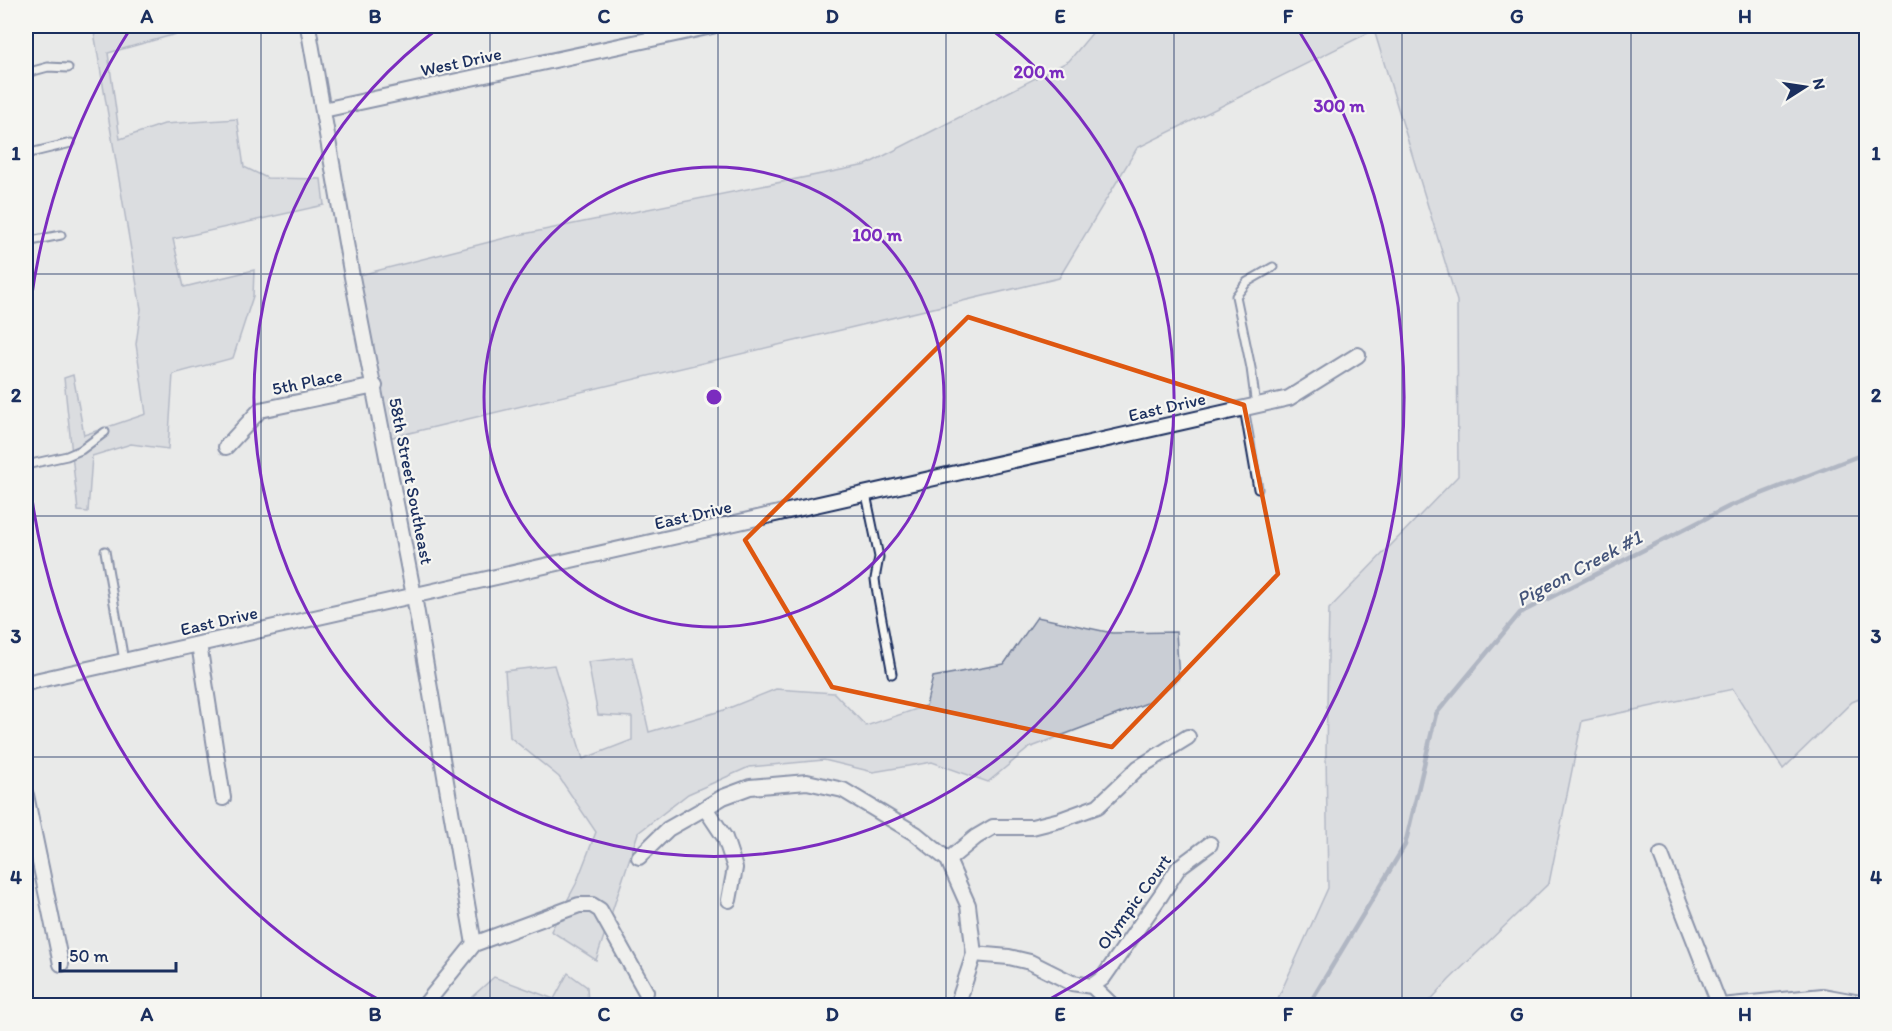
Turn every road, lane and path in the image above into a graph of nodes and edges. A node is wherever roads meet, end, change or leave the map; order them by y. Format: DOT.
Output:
graph roads {
  1 [pos="308,26"];
  2 [pos="712,26"];
  3 [pos="68,68"];
  4 [pos="26,73"];
  5 [pos="323,110"];
  6 [pos="71,143"];
  7 [pos="26,154"];
  8 [pos="61,234"];
  9 [pos="26,242"];
  10 [pos="1273,267"];
  11 [pos="1358,355"];
  12 [pos="375,386"];
  13 [pos="1250,407"];
  14 [pos="105,432"];
  15 [pos="226,447"];
  16 [pos="26,465"];
  17 [pos="1258,489"];
  18 [pos="866,494"];
  19 [pos="105,551"];
  20 [pos="414,596"];
  21 [pos="199,644"];
  22 [pos="124,661"];
  23 [pos="892,674"];
  24 [pos="26,683"];
  25 [pos="1188,736"];
  26 [pos="26,795"];
  27 [pos="223,798"];
  28 [pos="705,808"];
  29 [pos="1210,844"];
  30 [pos="32,850"];
  31 [pos="1661,855"];
  32 [pos="639,857"];
  33 [pos="948,861"];
  34 [pos="729,900"];
  35 [pos="474,944"];
  36 [pos="974,954"];
  37 [pos="61,964"];
  38 [pos="1092,986"];
  39 [pos="646,992"];
  40 [pos="1866,1004"];
  41 [pos="424,1005"];
  42 [pos="957,1005"];
  43 [pos="1113,1005"];
  44 [pos="1721,1005"];
  1 -- 5 [label="street, 58th Street Southeast"];
  2 -- 5 [label="street, West Drive"];
  3 -- 4 [label="lane"];
  5 -- 12 [label="street, 58th Street Southeast"];
  6 -- 7 [label="lane"];
  8 -- 9 [label="lane"];
  10 -- 13 [label="lane"];
  11 -- 13 [label="street, East Drive"];
  12 -- 15 [label="street, 5th Place"];
  12 -- 20 [label="street, 58th Street Southeast"];
  13 -- 17 [label="lane"];
  13 -- 18 [label="street, East Drive"];
  14 -- 16 [label="lane"];
  18 -- 20 [label="street, East Drive"];
  18 -- 23 [label="lane"];
  19 -- 22 [label="lane"];
  20 -- 21 [label="street, East Drive"];
  20 -- 35 [label="street, 58th Street Southeast"];
  21 -- 22 [label="street, East Drive"];
  21 -- 27 [label="street"];
  22 -- 24 [label="street, East Drive"];
  25 -- 33 [label="street"];
  26 -- 30 [label="street"];
  28 -- 32 [label="street"];
  28 -- 33 [label="street"];
  28 -- 34 [label="street"];
  29 -- 38 [label="street, Olympic Court"];
  30 -- 37 [label="street"];
  31 -- 44 [label="street"];
  33 -- 36 [label="street"];
  35 -- 39 [label="street"];
  35 -- 41 [label="street"];
  36 -- 38 [label="street"];
  36 -- 42 [label="street"];
  38 -- 43 [label="street"];
  40 -- 44 [label="street"];
}
